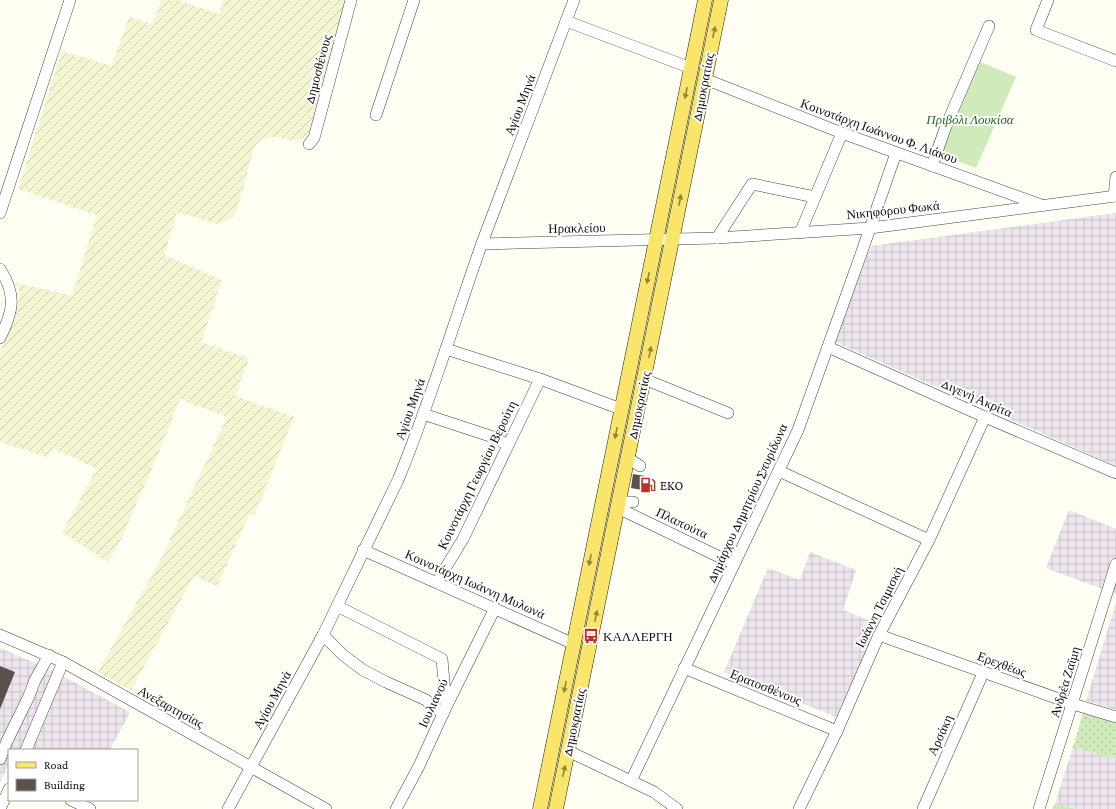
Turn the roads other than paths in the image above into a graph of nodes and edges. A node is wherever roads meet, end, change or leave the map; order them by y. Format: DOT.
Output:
graph roads {
  1 [pos="70,0"];
  2 [pos="351,0"];
  3 [pos="414,0"];
  4 [pos="574,0"];
  5 [pos="705,0"];
  6 [pos="721,0"];
  7 [pos="1048,0"];
  8 [pos="566,21"];
  9 [pos="989,26"];
  10 [pos="1116,61"];
  11 [pos="691,68"];
  12 [pos="705,79"];
  13 [pos="376,115"];
  14 [pos="842,134"];
  15 [pos="308,144"];
  16 [pos="896,153"];
  17 [pos="932,166"];
  18 [pos="1116,177"];
  19 [pos="1115,196"];
  20 [pos="815,197"];
  21 [pos="1044,206"];
  22 [pos="0,213"];
  23 [pos="870,228"];
  24 [pos="800,233"];
  25 [pos="717,238"];
  26 [pos="673,239"];
  27 [pos="656,240"];
  28 [pos="482,244"];
  29 [pos="0,270"];
  30 [pos="0,338"];
  31 [pos="828,347"];
  32 [pos="446,349"];
  33 [pos="540,379"];
  34 [pos="644,379"];
  35 [pos="621,409"];
  36 [pos="728,413"];
  37 [pos="423,414"];
  38 [pos="985,417"];
  39 [pos="508,445"];
  40 [pos="628,458"];
  41 [pos="640,466"];
  42 [pos="779,471"];
  43 [pos="1116,473"];
  44 [pos="633,502"];
  45 [pos="618,505"];
  46 [pos="929,540"];
  47 [pos="364,550"];
  48 [pos="734,564"];
  49 [pos="1116,564"];
  50 [pos="437,582"];
  51 [pos="337,606"];
  52 [pos="495,608"];
  53 [pos="0,635"];
  54 [pos="323,635"];
  55 [pos="879,635"];
  56 [pos="574,644"];
  57 [pos="49,655"];
  58 [pos="63,662"];
  59 [pos="684,668"];
  60 [pos="983,672"];
  61 [pos="1072,704"];
  62 [pos="444,711"];
  63 [pos="1116,717"];
  64 [pos="837,732"];
  65 [pos="26,749"];
  66 [pos="568,751"];
  67 [pos="0,759"];
  68 [pos="250,767"];
  69 [pos="630,781"];
  70 [pos="8,791"];
  71 [pos="73,801"];
  72 [pos="0,809"];
  73 [pos="90,809"];
  74 [pos="228,809"];
  75 [pos="326,809"];
  76 [pos="396,809"];
  77 [pos="540,809"];
  78 [pos="556,809"];
  79 [pos="678,809"];
  80 [pos="799,809"];
  81 [pos="923,809"];
  82 [pos="1039,809"];
  1 -- 22 [label="street"];
  2 -- 15 [label="street, Δημοσθένους"];
  3 -- 13 [label="street"];
  4 -- 8 [label="street, Αγίου Μηνά"];
  5 -- 11 [label="main road, Δημοκρατίας"];
  12 -- 6 [label="main road, Δημοκρατίας, one-way"];
  7 -- 10 [label="street"];
  8 -- 11 [label="street"];
  8 -- 28 [label="street, Αγίου Μηνά"];
  9 -- 17 [label="street"];
  11 -- 27 [label="main road, Δημοκρατίας, one-way"];
  12 -- 14 [label="street, Κοινοτάρχη Ιωάννου Φ. Λιάκου"];
  26 -- 12 [label="main road, Δημοκρατίας, one-way"];
  14 -- 16 [label="street, Κοινοτάρχη Ιωάννου Φ. Λιάκου"];
  14 -- 20 [label="street"];
  16 -- 17 [label="street, Κοινοτάρχη Ιωάννου Φ. Λιάκου"];
  16 -- 23 [label="street, Δημάρχου Δημητρίου Σπυρίδωνα"];
  17 -- 21 [label="street, Κοινοτάρχη Ιωάννου Φ. Λιάκου"];
  18 -- 19 [label="street"];
  19 -- 21 [label="street, Νικηφόρου Φωκά"];
  20 -- 24 [label="street"];
  20 -- 25 [label="street"];
  21 -- 23 [label="street, Νικηφόρου Φωκά"];
  23 -- 24 [label="street, Νικηφόρου Φωκά"];
  23 -- 31 [label="street, Δημάρχου Δημητρίου Σπυρίδωνα"];
  24 -- 25 [label="street, Νικηφόρου Φωκά"];
  25 -- 26 [label="street, Νικηφόρου Φωκά"];
  26 -- 27 [label="street, Ηρακλείου"];
  34 -- 26 [label="main road, Δημοκρατίας, one-way"];
  27 -- 28 [label="street, Ηρακλείου"];
  27 -- 35 [label="main road, Δημοκρατίας, one-way"];
  28 -- 32 [label="street, Αγίου Μηνά"];
  29 -- 30 [label="street"];
  31 -- 38 [label="street, Διγενή Ακρίτα"];
  31 -- 42 [label="street, Δημάρχου Δημητρίου Σπυρίδωνα"];
  32 -- 33 [label="street"];
  32 -- 37 [label="street, Αγίου Μηνά"];
  33 -- 35 [label="street"];
  33 -- 39 [label="street, Κοινοτάρχη Γεωργίου Βερούτη"];
  34 -- 36 [label="street"];
  34 -- 40 [label="main road, Δημοκρατίας"];
  35 -- 56 [label="main road, Δημοκρατίας, one-way"];
  37 -- 39 [label="street"];
  37 -- 47 [label="street, Αγίου Μηνά"];
  38 -- 43 [label="street, Διγενή Ακρίτα"];
  38 -- 46 [label="street, Ιωάννη Τσιμισκή"];
  39 -- 50 [label="street, Κοινοτάρχη Γεωργίου Βερούτη"];
  40 -- 41 [label="street"];
  40 -- 45 [label="main road, Δημοκρατίας"];
  42 -- 46 [label="street"];
  42 -- 48 [label="street, Δημάρχου Δημητρίου Σπυρίδωνα"];
  44 -- 45 [label="street"];
  45 -- 48 [label="street, Πλαπούτα"];
  66 -- 45 [label="main road, Δημοκρατίας, one-way"];
  46 -- 55 [label="street, Ιωάννη Τσιμισκή"];
  47 -- 50 [label="street, Κοινοτάρχη Ιωάννη Μυλωνά"];
  47 -- 51 [label="street, Αγίου Μηνά"];
  48 -- 59 [label="street, Δημάρχου Δημητρίου Σπυρίδωνα"];
  49 -- 61 [label="street, Ανδρέα Ζαϊμη"];
  50 -- 52 [label="street, Κοινοτάρχη Ιωάννη Μυλωνά"];
  51 -- 54 [label="street, Αγίου Μηνά"];
  51 -- 62 [label="street"];
  52 -- 56 [label="street, Κοινοτάρχη Ιωάννη Μυλωνά"];
  52 -- 62 [label="street, Ιουλιανού"];
  53 -- 57 [label="street, Ανεξαρτησίας"];
  54 -- 62 [label="street"];
  54 -- 68 [label="street, Αγίου Μηνά"];
  55 -- 60 [label="street, Ερεχθέως"];
  55 -- 64 [label="street, Ιωάννη Τσιμισκή"];
  56 -- 77 [label="main road, Δημοκρατίας, one-way"];
  57 -- 58 [label="street, Ανεξαρτησίας"];
  57 -- 67 [label="street"];
  58 -- 65 [label="street"];
  58 -- 68 [label="street, Ανεξαρτησίας"];
  59 -- 64 [label="street, Ερατοσθένους"];
  59 -- 69 [label="street, Δημάρχου Δημητρίου Σπυρίδωνα"];
  60 -- 61 [label="street, Ερεχθέως"];
  60 -- 81 [label="street, Αρσάκη"];
  61 -- 63 [label="street, Ερεχθέως"];
  61 -- 82 [label="street, Ανδρέα Ζαϊμη"];
  62 -- 76 [label="street, Ιουλιανού"];
  64 -- 80 [label="street, Ιωάννη Τσιμισκή"];
  66 -- 69 [label="street"];
  78 -- 66 [label="main road, Δημοκρατίας, one-way"];
  68 -- 74 [label="street, Αγίου Μηνά"];
  68 -- 75 [label="street, Ανεξαρτησίας"];
  69 -- 79 [label="street"];
  70 -- 72 [label="street"];
  71 -- 73 [label="street"];
}
